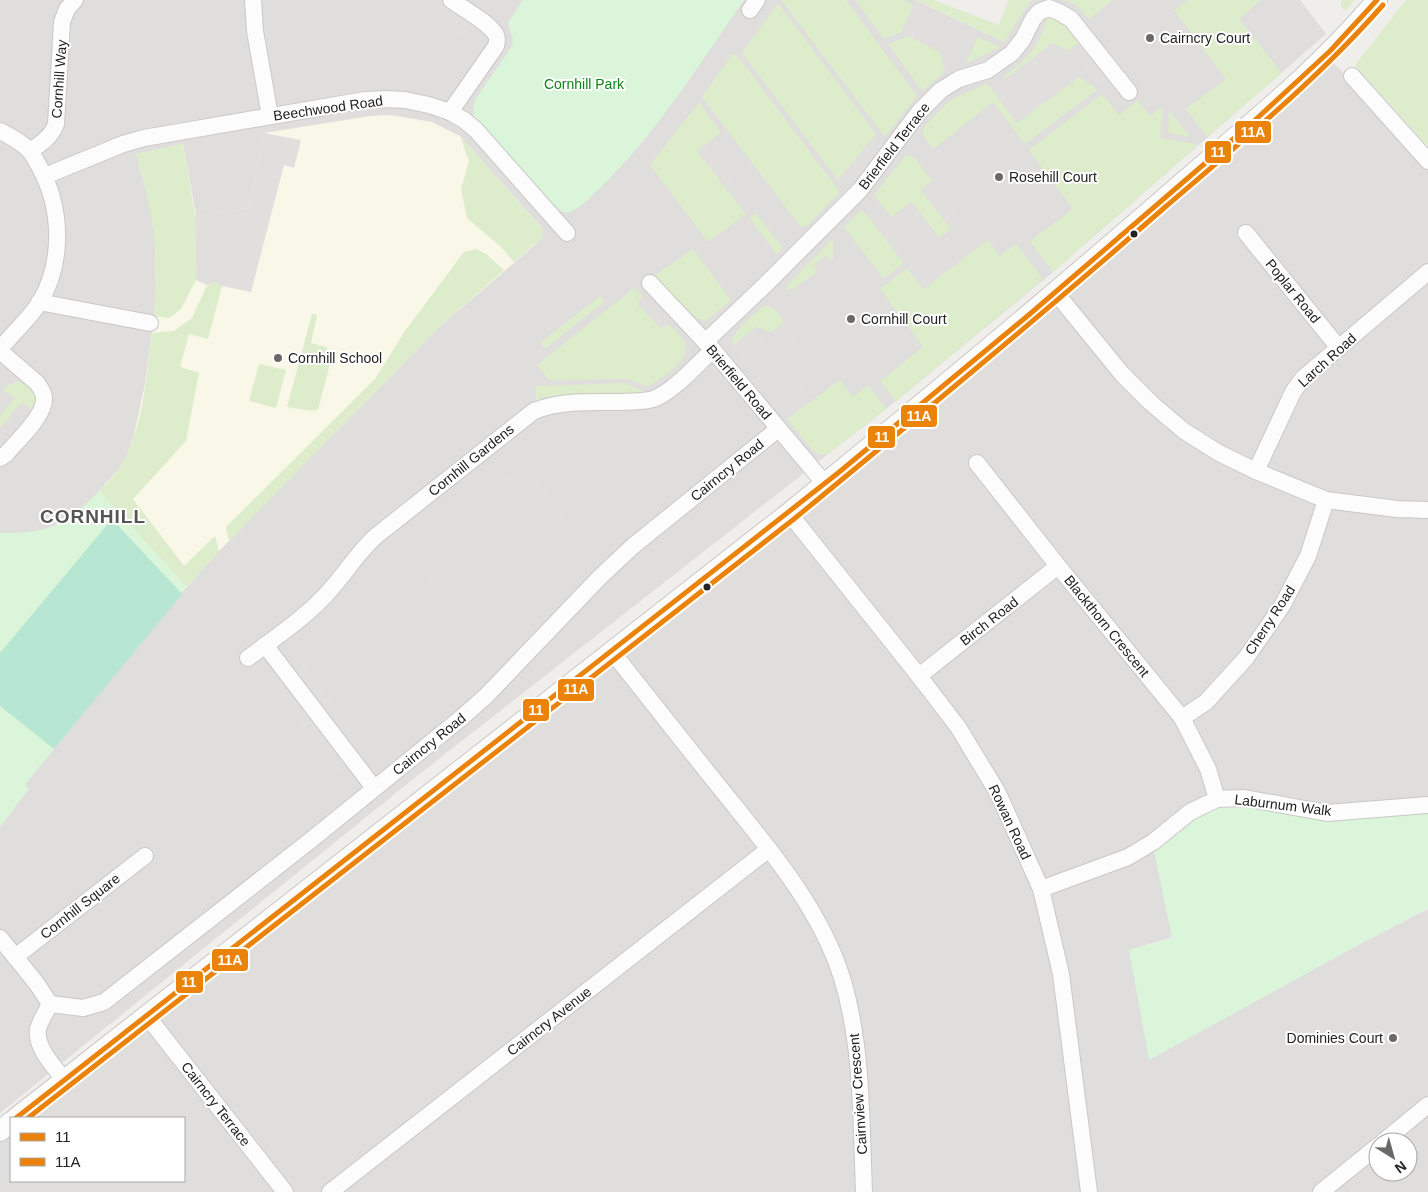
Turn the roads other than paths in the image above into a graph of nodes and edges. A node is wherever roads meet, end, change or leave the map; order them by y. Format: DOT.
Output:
graph roads {
  1 [pos="75,0"];
  2 [pos="253,0"];
  3 [pos="451,0"];
  4 [pos="1377,0"];
  5 [pos="1352,76"];
  6 [pos="1129,92"];
  7 [pos="450,112"];
  8 [pos="270,116"];
  9 [pos="0,131"];
  10 [pos="30,151"];
  11 [pos="1428,161"];
  12 [pos="45,176"];
  13 [pos="567,233"];
  14 [pos="1246,233"];
  15 [pos="1428,272"];
  16 [pos="650,283"];
  17 [pos="1056,294"];
  18 [pos="39,302"];
  19 [pos="150,323"];
  20 [pos="709,346"];
  21 [pos="1339,348"];
  22 [pos="0,350"];
  23 [pos="778,429"];
  24 [pos="0,458"];
  25 [pos="977,463"];
  26 [pos="1256,471"];
  27 [pos="825,484"];
  28 [pos="1326,500"];
  29 [pos="1428,510"];
  30 [pos="789,513"];
  31 [pos="1058,566"];
  32 [pos="265,645"];
  33 [pos="612,652"];
  34 [pos="248,658"];
  35 [pos="920,676"];
  36 [pos="1182,718"];
  37 [pos="374,788"];
  38 [pos="1217,799"];
  39 [pos="1428,805"];
  40 [pos="769,849"];
  41 [pos="145,856"];
  42 [pos="1041,888"];
  43 [pos="0,938"];
  44 [pos="15,957"];
  45 [pos="50,1004"];
  46 [pos="147,1016"];
  47 [pos="65,1080"];
  48 [pos="1428,1105"];
  49 [pos="17,1117"];
  50 [pos="10,1123"];
  51 [pos="0,1131"];
  52 [pos="1395,1132"];
  53 [pos="1368,1154"];
  54 [pos="285,1192"];
  55 [pos="330,1192"];
  56 [pos="864,1192"];
  57 [pos="1089,1192"];
  58 [pos="1321,1192"];
  1 -- 10 [label="street, Cornhill Way"];
  2 -- 8 [label="street"];
  3 -- 7 [label="street"];
  4 -- 17 [label="street"];
  5 -- 11 [label="street"];
  6 -- 20 [label="street, Brierfield Terrace"];
  7 -- 8 [label="street, Beechwood Road"];
  7 -- 13 [label="street, Beechwood Road"];
  8 -- 12 [label="street, Beechwood Road"];
  9 -- 10 [label="street"];
  10 -- 12 [label="street"];
  12 -- 18 [label="street"];
  14 -- 21 [label="street, Poplar Road"];
  15 -- 21 [label="street, Larch Road"];
  16 -- 20 [label="street, Brierfield Road"];
  17 -- 26 [label="street"];
  17 -- 27 [label="street"];
  18 -- 19 [label="street"];
  18 -- 22 [label="street"];
  20 -- 23 [label="street, Brierfield Road"];
  20 -- 32 [label="street, Cornhill Gardens"];
  21 -- 26 [label="street, Larch Road"];
  22 -- 24 [label="street"];
  23 -- 27 [label="street, Brierfield Road"];
  23 -- 37 [label="street, Cairncry Road"];
  25 -- 31 [label="street, Blackthorn Crescent"];
  26 -- 28 [label="street"];
  27 -- 30 [label="street"];
  28 -- 29 [label="street"];
  28 -- 36 [label="street, Cherry Road"];
  30 -- 33 [label="street"];
  30 -- 35 [label="street, Rowan Road"];
  31 -- 35 [label="street, Birch Road"];
  31 -- 36 [label="street, Blackthorn Crescent"];
  32 -- 34 [label="street, Cornhill Gardens"];
  32 -- 37 [label="street"];
  33 -- 40 [label="street, Cairnview Crescent"];
  33 -- 46 [label="street"];
  35 -- 42 [label="street, Rowan Road"];
  36 -- 38 [label="street, Blackthorn Crescent"];
  37 -- 45 [label="street, Cairncry Road"];
  38 -- 39 [label="street, Laburnum Walk"];
  38 -- 42 [label="street, Laburnum Walk"];
  40 -- 55 [label="street, Cairncry Avenue"];
  40 -- 56 [label="street, Cairnview Crescent"];
  41 -- 44 [label="street, Cornhill Square"];
  42 -- 57 [label="street, Rowan Road"];
  43 -- 44 [label="street"];
  44 -- 45 [label="street"];
  45 -- 47 [label="street"];
  46 -- 47 [label="street"];
  46 -- 54 [label="street, Cairncry Terrace"];
  47 -- 49 [label="street"];
  48 -- 52 [label="street"];
  50 -- 51 [label="street"];
  53 -- 58 [label="street"];
}
